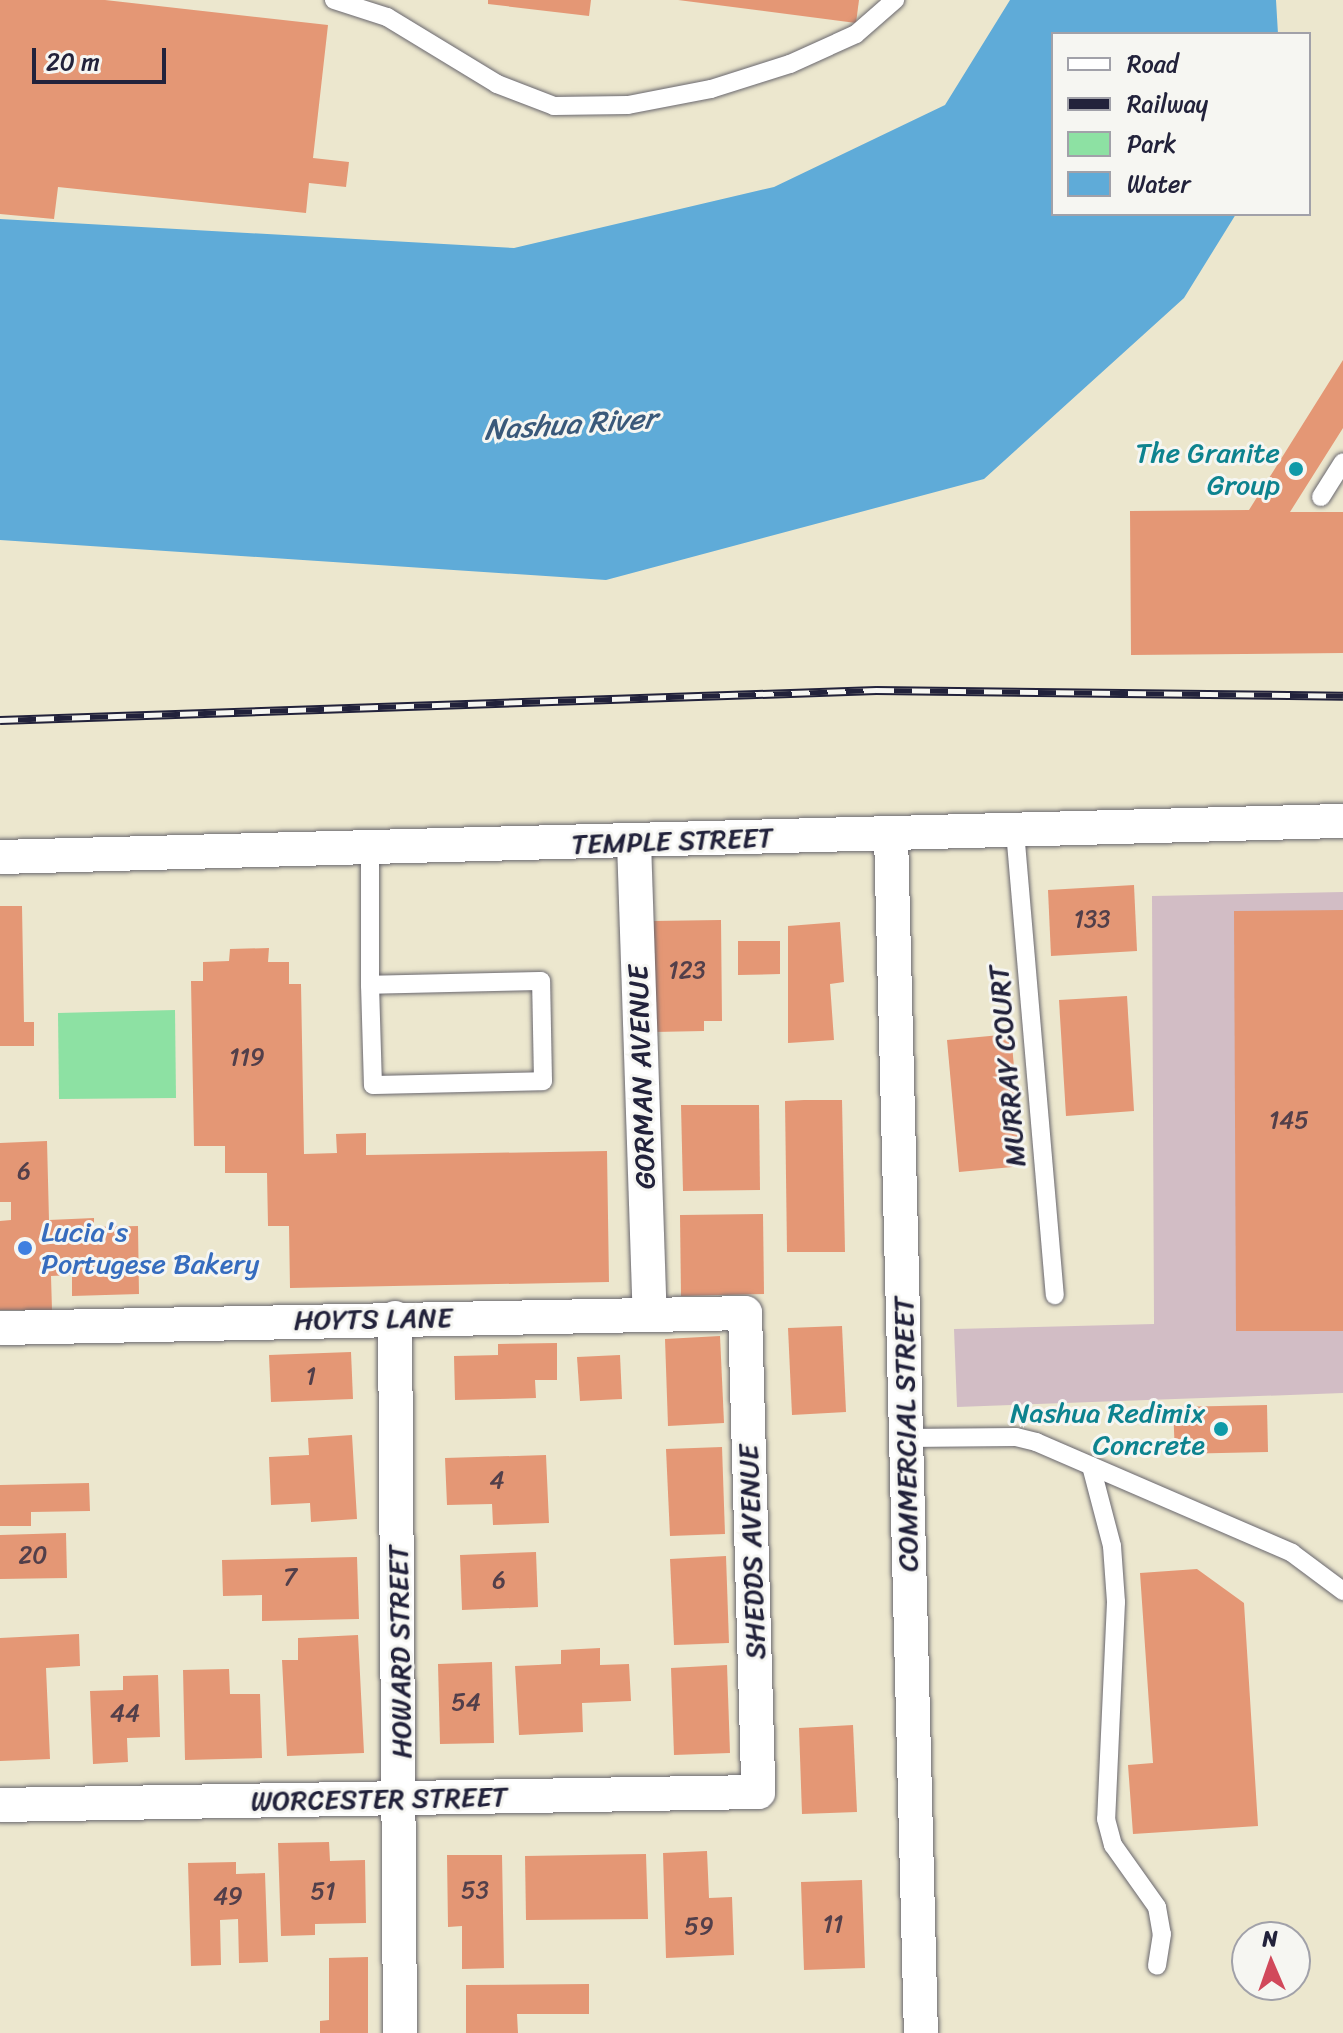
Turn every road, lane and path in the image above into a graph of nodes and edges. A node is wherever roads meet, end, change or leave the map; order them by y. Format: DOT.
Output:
graph roads {
  1 [pos="334,0"];
  2 [pos="895,0"];
  3 [pos="1343,462"];
  4 [pos="1321,497"];
  5 [pos="1343,821"];
  6 [pos="1015,831"];
  7 [pos="891,835"];
  8 [pos="634,842"];
  9 [pos="370,850"];
  10 [pos="0,857"];
  11 [pos="370,985"];
  12 [pos="1055,1295"];
  13 [pos="650,1312"];
  14 [pos="745,1313"];
  15 [pos="395,1318"];
  16 [pos="0,1328"];
  17 [pos="906,1438"];
  18 [pos="1091,1466"];
  19 [pos="1343,1591"];
  20 [pos="758,1792"];
  21 [pos="402,1798"];
  22 [pos="0,1805"];
  23 [pos="1157,1966"];
  24 [pos="400,2033"];
  25 [pos="921,2033"];
  1 -- 2 [label="lane"];
  3 -- 4 [label="lane"];
  5 -- 6 [label="street, TEMPLE STREET"];
  6 -- 7 [label="street, TEMPLE STREET"];
  6 -- 12 [label="lane, MURRAY COURT"];
  7 -- 8 [label="street, TEMPLE STREET"];
  7 -- 17 [label="street, COMMERCIAL STREET"];
  8 -- 9 [label="street, TEMPLE STREET"];
  8 -- 13 [label="street, GORMAN AVENUE"];
  9 -- 10 [label="street, TEMPLE STREET"];
  9 -- 11 [label="lane"];
  11 -- 11 [label="lane"];
  13 -- 14 [label="street, HOYTS LANE"];
  13 -- 15 [label="street, HOYTS LANE"];
  14 -- 20 [label="street, SHEDDS AVENUE"];
  15 -- 16 [label="street, HOYTS LANE"];
  15 -- 21 [label="street, HOWARD STREET"];
  17 -- 18 [label="lane"];
  17 -- 25 [label="street, COMMERCIAL STREET"];
  18 -- 19 [label="lane"];
  18 -- 23 [label="lane"];
  20 -- 21 [label="street, WORCESTER STREET"];
  21 -- 22 [label="street, WORCESTER STREET"];
  21 -- 24 [label="street, HOWARD STREET"];
}
